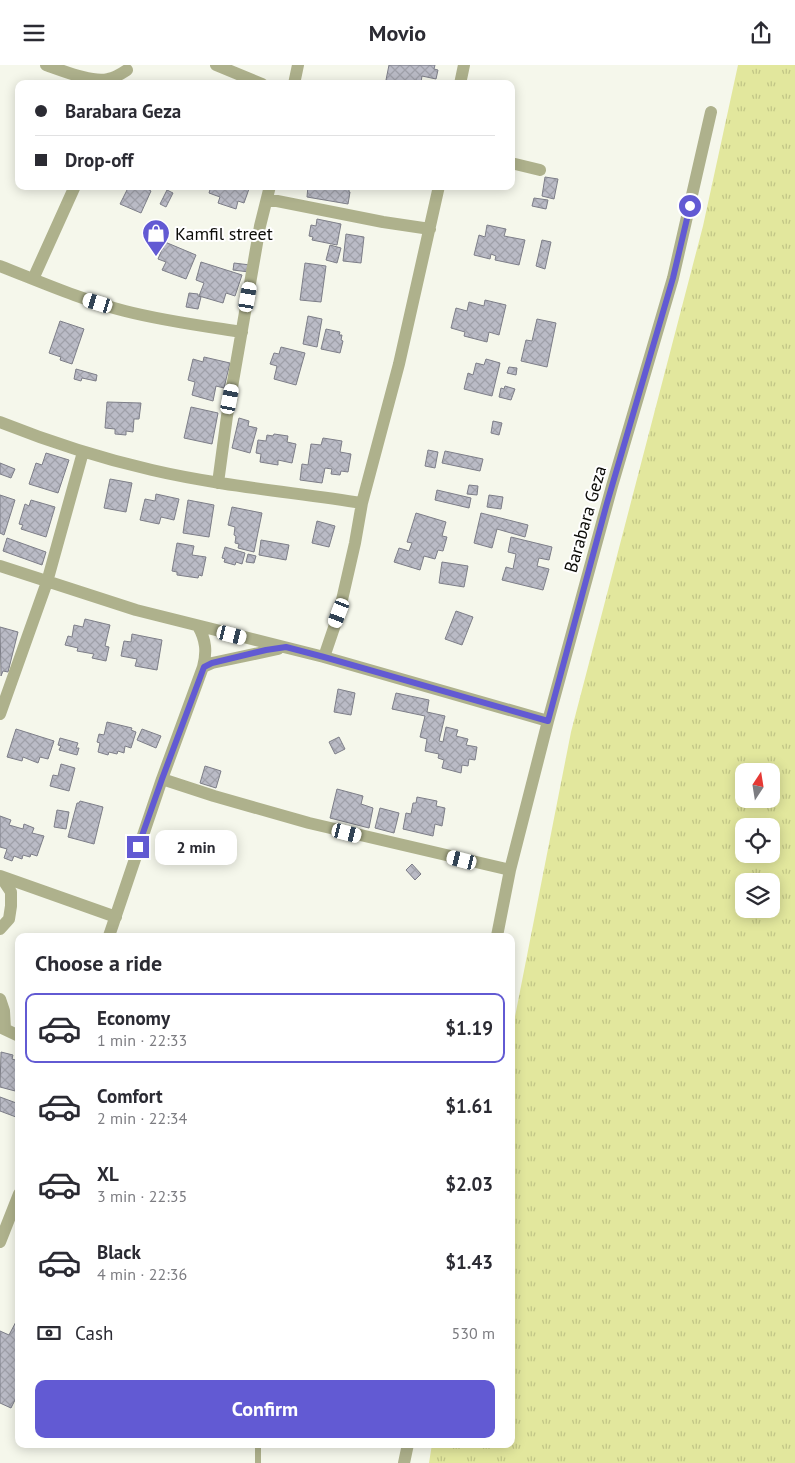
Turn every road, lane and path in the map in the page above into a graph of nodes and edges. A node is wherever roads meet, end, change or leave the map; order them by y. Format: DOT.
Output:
graph roads {
  1 [pos="46,65"];
  2 [pos="216,65"];
  3 [pos="298,65"];
  4 [pos="464,65"];
  5 [pos="128,68"];
  6 [pos="96,80"];
  7 [pos="108,80"];
  8 [pos="123,80"];
  9 [pos="252,80"];
  10 [pos="295,80"];
  11 [pos="461,80"];
  12 [pos="712,112"];
  13 [pos="515,164"];
  14 [pos="540,169"];
  15 [pos="73,190"];
  16 [pos="438,190"];
  17 [pos="268,192"];
  18 [pos="430,229"];
  19 [pos="0,266"];
  20 [pos="33,279"];
  21 [pos="242,332"];
  22 [pos="0,422"];
  23 [pos="83,452"];
  24 [pos="218,483"];
  25 [pos="362,503"];
  26 [pos="0,566"];
  27 [pos="47,582"];
  28 [pos="198,626"];
  29 [pos="286,647"];
  30 [pos="324,657"];
  31 [pos="204,667"];
  32 [pos="0,714"];
  33 [pos="548,721"];
  34 [pos="162,779"];
  35 [pos="510,870"];
  36 [pos="1,877"];
  37 [pos="116,917"];
  38 [pos="0,929"];
  39 [pos="110,933"];
  40 [pos="499,933"];
  41 [pos="0,999"];
  42 [pos="2,1028"];
  43 [pos="15,1034"];
  44 [pos="15,1204"];
  45 [pos="0,1242"];
  46 [pos="258,1448"];
  47 [pos="407,1448"];
  48 [pos="258,1463"];
  49 [pos="404,1463"];
  1 -- 6 [label="street"];
  2 -- 9 [label="street"];
  3 -- 10 [label="street"];
  4 -- 11 [label="street"];
  5 -- 7 [label="street"];
  5 -- 8 [label="street"];
  12 -- 33 [label="street, Barabara Geza"];
  13 -- 14 [label="street"];
  15 -- 20 [label="street"];
  16 -- 18 [label="street"];
  17 -- 18 [label="street"];
  17 -- 21 [label="street"];
  18 -- 25 [label="street"];
  19 -- 20 [label="street"];
  20 -- 21 [label="street"];
  21 -- 24 [label="street"];
  22 -- 23 [label="street"];
  23 -- 24 [label="street"];
  23 -- 27 [label="street"];
  24 -- 25 [label="street"];
  25 -- 30 [label="street"];
  26 -- 27 [label="street"];
  27 -- 28 [label="street"];
  27 -- 32 [label="street"];
  28 -- 29 [label="street"];
  28 -- 31 [label="street"];
  29 -- 30 [label="street"];
  29 -- 31 [label="street"];
  30 -- 33 [label="street"];
  31 -- 34 [label="street"];
  33 -- 35 [label="street, Barabara Geza"];
  34 -- 35 [label="street"];
  34 -- 37 [label="street"];
  35 -- 40 [label="street, Barabara Geza"];
  36 -- 37 [label="street"];
  36 -- 38 [label="street"];
  37 -- 39 [label="street"];
  41 -- 42 [label="street"];
  42 -- 43 [label="street"];
  44 -- 45 [label="street"];
  46 -- 48 [label="lane"];
  47 -- 49 [label="street"];
}
